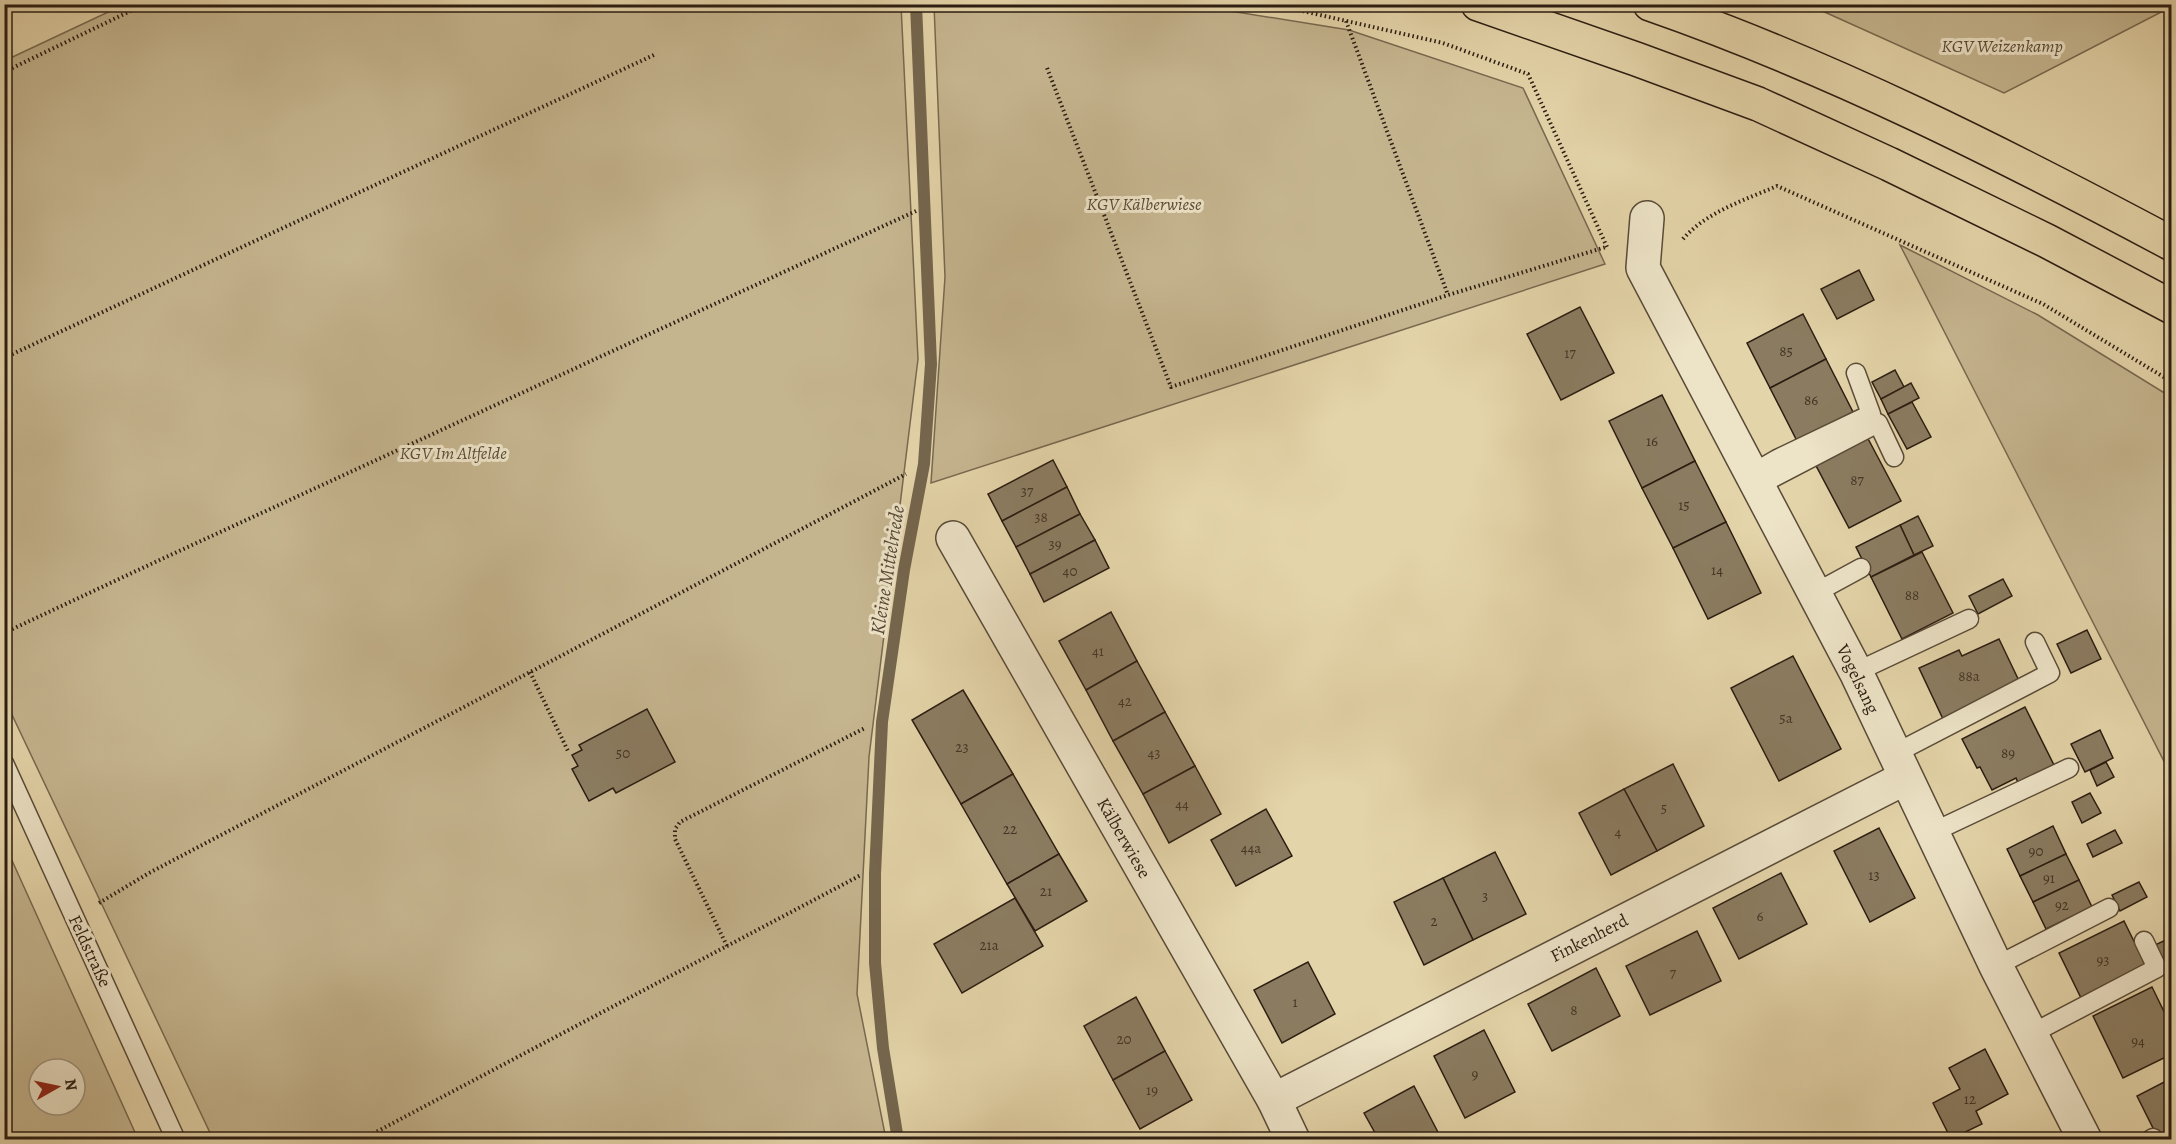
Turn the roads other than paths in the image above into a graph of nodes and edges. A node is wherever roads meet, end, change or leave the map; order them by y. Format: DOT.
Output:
graph roads {
  1 [pos="1478,4"];
  2 [pos="1650,4"];
  3 [pos="1647,218"];
  4 [pos="2172,244"];
  5 [pos="2172,307"];
  6 [pos="1856,373"];
  7 [pos="1894,457"];
  8 [pos="1756,479"];
  9 [pos="953,538"];
  10 [pos="1861,568"];
  11 [pos="1815,593"];
  12 [pos="1969,620"];
  13 [pos="2035,642"];
  14 [pos="1856,672"];
  15 [pos="4,763"];
  16 [pos="1900,766"];
  17 [pos="2069,768"];
  18 [pos="1931,833"];
  19 [pos="2109,908"];
  20 [pos="2144,941"];
  21 [pos="1996,966"];
  22 [pos="2031,1034"];
  23 [pos="1274,1100"];
  24 [pos="176,1140"];
  25 [pos="1293,1140"];
  26 [pos="2085,1140"];
  1 -- 5 [label="highway"];
  2 -- 4 [label="highway"];
  3 -- 8 [label="street, Vogelsang"];
  6 -- 8 [label="lane"];
  7 -- 8 [label="lane"];
  8 -- 11 [label="street, Vogelsang"];
  9 -- 23 [label="street, Kälberwiese"];
  10 -- 11 [label="lane"];
  11 -- 14 [label="street, Vogelsang"];
  12 -- 14 [label="lane"];
  13 -- 16 [label="lane"];
  14 -- 16 [label="street, Vogelsang"];
  15 -- 24 [label="lane, Feldstraße"];
  16 -- 18 [label="street, Vogelsang"];
  16 -- 23 [label="street, Finkenherd"];
  17 -- 18 [label="lane"];
  18 -- 21 [label="street, Vogelsang"];
  19 -- 21 [label="lane"];
  20 -- 22 [label="lane"];
  21 -- 22 [label="street, Vogelsang"];
  22 -- 26 [label="street, Vogelsang"];
  23 -- 25 [label="street, Kälberwiese"];
}
